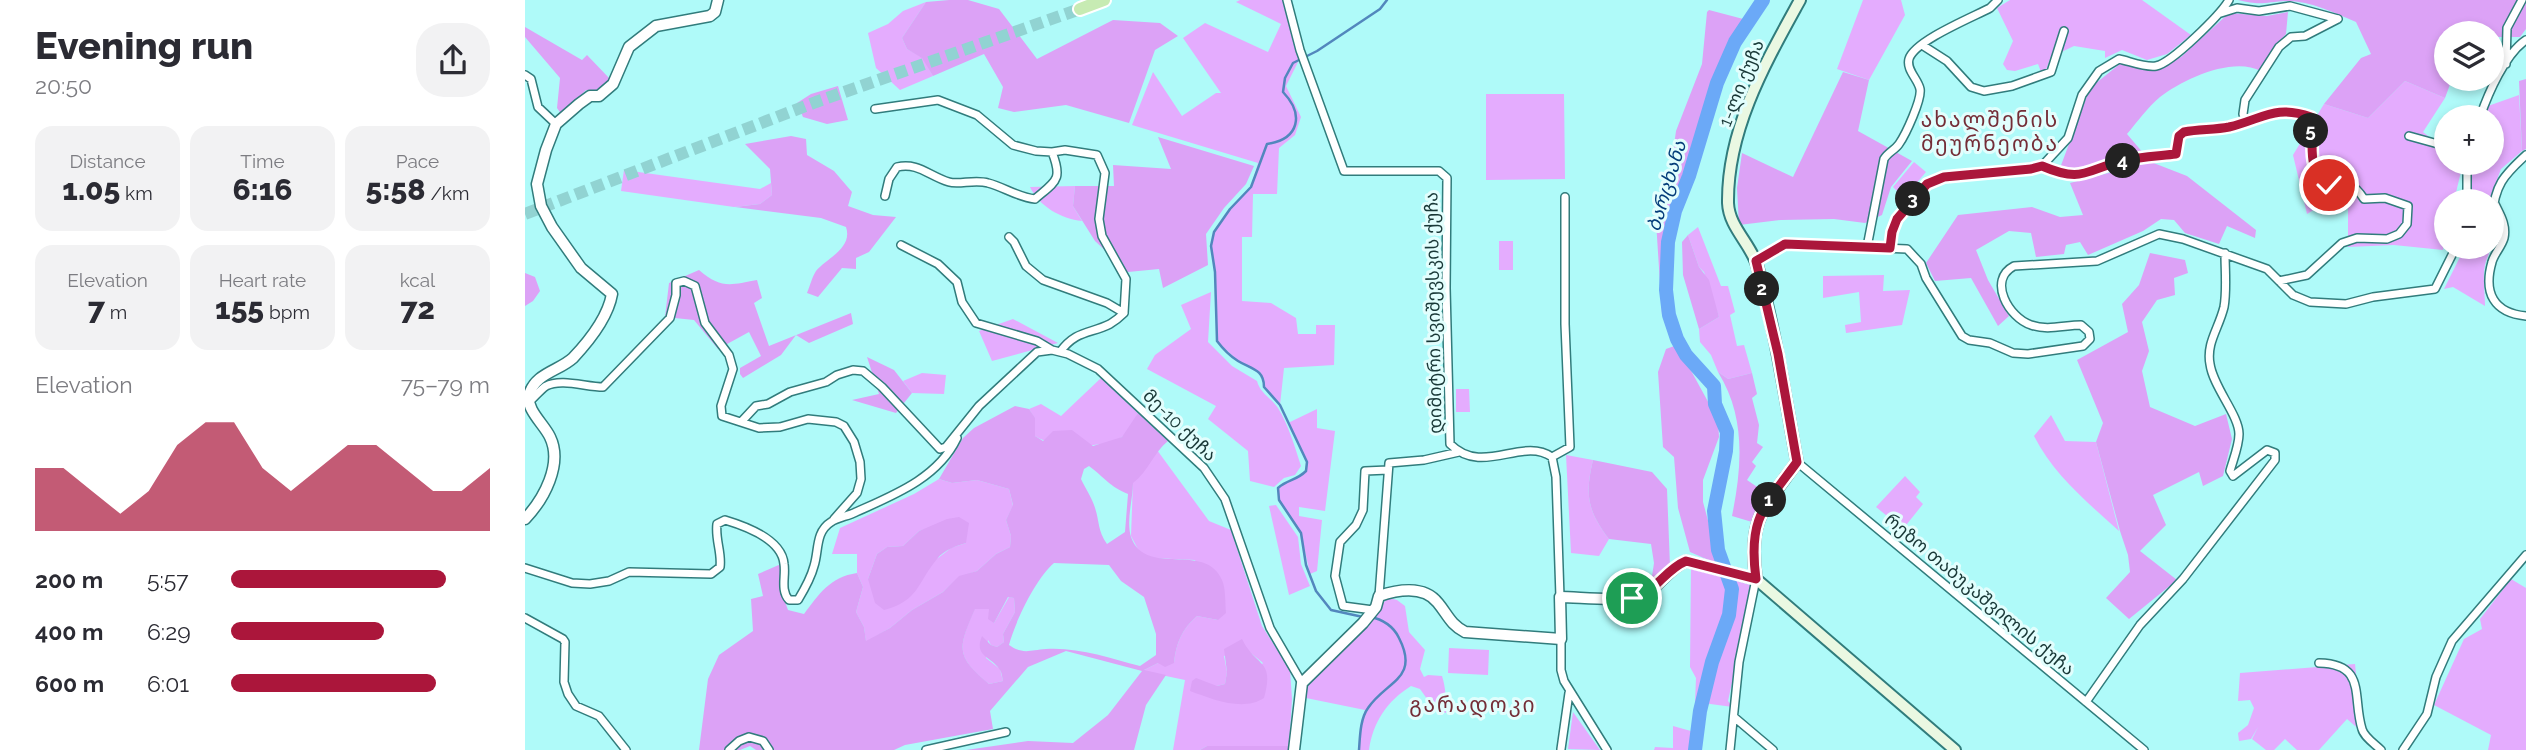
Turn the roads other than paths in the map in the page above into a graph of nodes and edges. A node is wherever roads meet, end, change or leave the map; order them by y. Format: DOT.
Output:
graph roads {
  1 [pos="1104,0"];
  2 [pos="1287,0"];
  3 [pos="1800,0"];
  4 [pos="1998,0"];
  5 [pos="2229,0"];
  6 [pos="2522,0"];
  7 [pos="718,1"];
  8 [pos="1080,9"];
  9 [pos="2221,13"];
  10 [pos="2064,31"];
  11 [pos="2526,40"];
  12 [pos="1922,45"];
  13 [pos="2506,65"];
  14 [pos="525,75"];
  15 [pos="2484,105"];
  16 [pos="875,109"];
  17 [pos="2246,122"];
  18 [pos="557,124"];
  19 [pos="2409,136"];
  20 [pos="2434,143"];
  21 [pos="1052,152"];
  22 [pos="2526,155"];
  23 [pos="2042,166"];
  24 [pos="2499,189"];
  25 [pos="885,196"];
  26 [pos="1565,197"];
  27 [pos="2504,221"];
  28 [pos="1009,237"];
  29 [pos="2504,239"];
  30 [pos="901,245"];
  31 [pos="1867,247"];
  32 [pos="1890,248"];
  33 [pos="2225,253"];
  34 [pos="2450,259"];
  35 [pos="2493,259"];
  36 [pos="1756,261"];
  37 [pos="2279,281"];
  38 [pos="1124,313"];
  39 [pos="2526,316"];
  40 [pos="1056,351"];
  41 [pos="528,396"];
  42 [pos="742,421"];
  43 [pos="962,428"];
  44 [pos="1459,452"];
  45 [pos="1552,457"];
  46 [pos="1797,462"];
  47 [pos="1388,470"];
  48 [pos="525,519"];
  49 [pos="831,522"];
  50 [pos="2526,555"];
  51 [pos="525,568"];
  52 [pos="1750,578"];
  53 [pos="1379,596"];
  54 [pos="1560,597"];
  55 [pos="1369,616"];
  56 [pos="525,618"];
  57 [pos="1561,639"];
  58 [pos="2319,663"];
  59 [pos="1302,683"];
  60 [pos="1570,692"];
  61 [pos="2086,702"];
  62 [pos="1734,717"];
  63 [pos="1006,732"];
  64 [pos="1561,749"];
  65 [pos="625,750"];
  66 [pos="729,750"];
  67 [pos="769,750"];
  68 [pos="926,750"];
  69 [pos="1294,750"];
  70 [pos="1607,750"];
  71 [pos="1730,750"];
  72 [pos="1773,750"];
  73 [pos="1955,750"];
  74 [pos="2144,750"];
  75 [pos="2381,750"];
  76 [pos="2403,750"];
  1 -- 8 [label="highway"];
  2 -- 44 [label="street, დიმიტრი სვიშევსკის ქუჩა"];
  3 -- 36 [label="main road, 1-ლი ქუჩა"];
  4 -- 12 [label="street"];
  5 -- 9 [label="street"];
  6 -- 13 [label="street"];
  7 -- 18 [label="street"];
  9 -- 17 [label="street"];
  9 -- 23 [label="street"];
  10 -- 12 [label="street"];
  11 -- 13 [label="street"];
  12 -- 31 [label="street"];
  13 -- 15 [label="street"];
  14 -- 18 [label="street"];
  16 -- 21 [label="street"];
  17 -- 23 [label="street"];
  17 -- 37 [label="street"];
  18 -- 41 [label="street"];
  19 -- 20 [label="street"];
  21 -- 25 [label="street"];
  21 -- 38 [label="street"];
  22 -- 24 [label="street"];
  23 -- 32 [label="street"];
  26 -- 45 [label="street"];
  27 -- 29 [label="street"];
  28 -- 38 [label="street"];
  30 -- 40 [label="street, მე-10 ქუჩა"];
  31 -- 32 [label="street"];
  31 -- 36 [label="street"];
  32 -- 33 [label="street"];
  33 -- 37 [label="street"];
  33 -- 61 [label="street"];
  34 -- 37 [label="street"];
  35 -- 39 [label="street"];
  36 -- 46 [label="main road, 1-ლი ქუჩა"];
  38 -- 40 [label="street"];
  40 -- 43 [label="street"];
  40 -- 59 [label="street, მე-10 ქუჩა"];
  41 -- 42 [label="street"];
  41 -- 48 [label="street"];
  42 -- 43 [label="street"];
  42 -- 49 [label="street"];
  43 -- 49 [label="street"];
  44 -- 45 [label="street, დიმიტრი სვიშევსკის ქუჩა"];
  44 -- 47 [label="street"];
  45 -- 54 [label="street"];
  46 -- 52 [label="main road"];
  46 -- 61 [label="street, რეზო თაბუკაშვილის ქუჩა"];
  47 -- 53 [label="street"];
  47 -- 55 [label="street"];
  49 -- 51 [label="street"];
  50 -- 76 [label="street"];
  52 -- 54 [label="street"];
  52 -- 62 [label="street"];
  52 -- 73 [label="main road"];
  53 -- 55 [label="street"];
  53 -- 57 [label="street"];
  54 -- 57 [label="street"];
  55 -- 59 [label="street"];
  56 -- 65 [label="street"];
  57 -- 60 [label="street"];
  58 -- 75 [label="street"];
  59 -- 69 [label="street"];
  60 -- 64 [label="street"];
  60 -- 70 [label="street"];
  61 -- 74 [label="street, რეზო თაბუკაშვილის ქუჩა"];
  62 -- 71 [label="street"];
  62 -- 72 [label="street"];
  63 -- 68 [label="street"];
  66 -- 67 [label="street"];
}
